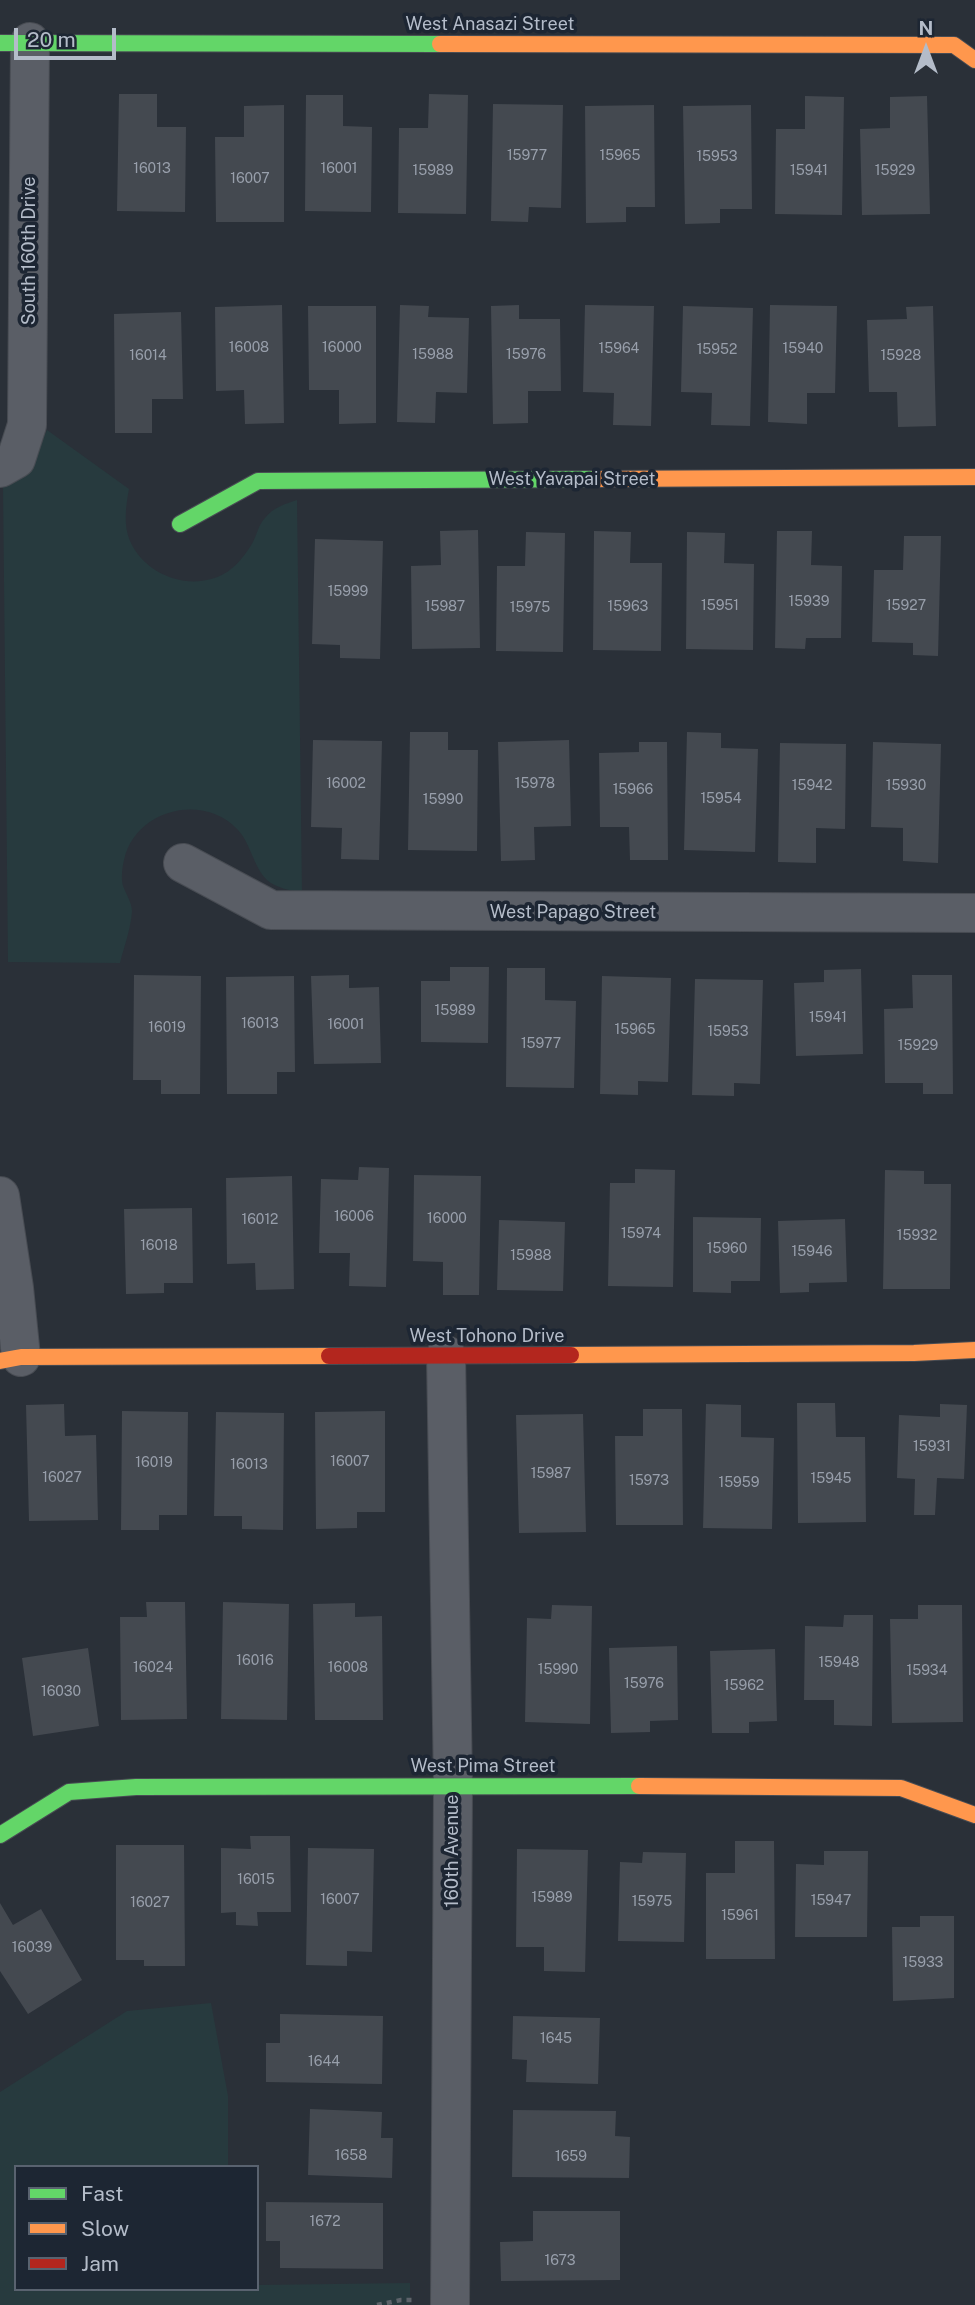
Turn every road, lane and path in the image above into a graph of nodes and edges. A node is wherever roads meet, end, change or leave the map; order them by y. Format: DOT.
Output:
graph roads {
  1 [pos="15,42"];
  2 [pos="975,61"];
  3 [pos="8,463"];
  4 [pos="975,477"];
  5 [pos="180,524"];
  6 [pos="183,863"];
  7 [pos="975,913"];
  8 [pos="0,1196"];
  9 [pos="975,1350"];
  10 [pos="446,1355"];
  11 [pos="10,1359"];
  12 [pos="453,1785"];
  13 [pos="975,1815"];
  14 [pos="0,1835"];
  15 [pos="450,2305"];
  1 -- 2 [label="street, West Anasazi Street"];
  1 -- 3 [label="street, South 160th Drive"];
  4 -- 5 [label="street, West Yavapai Street"];
  6 -- 7 [label="street, West Papago Street"];
  8 -- 11 [label="street"];
  9 -- 10 [label="street, West Tohono Drive"];
  10 -- 11 [label="street, West Tohono Drive"];
  10 -- 12 [label="street, 160th Avenue"];
  12 -- 13 [label="street, West Pima Street"];
  12 -- 14 [label="street, West Pima Street"];
  12 -- 15 [label="street, 160th Avenue"];
}
